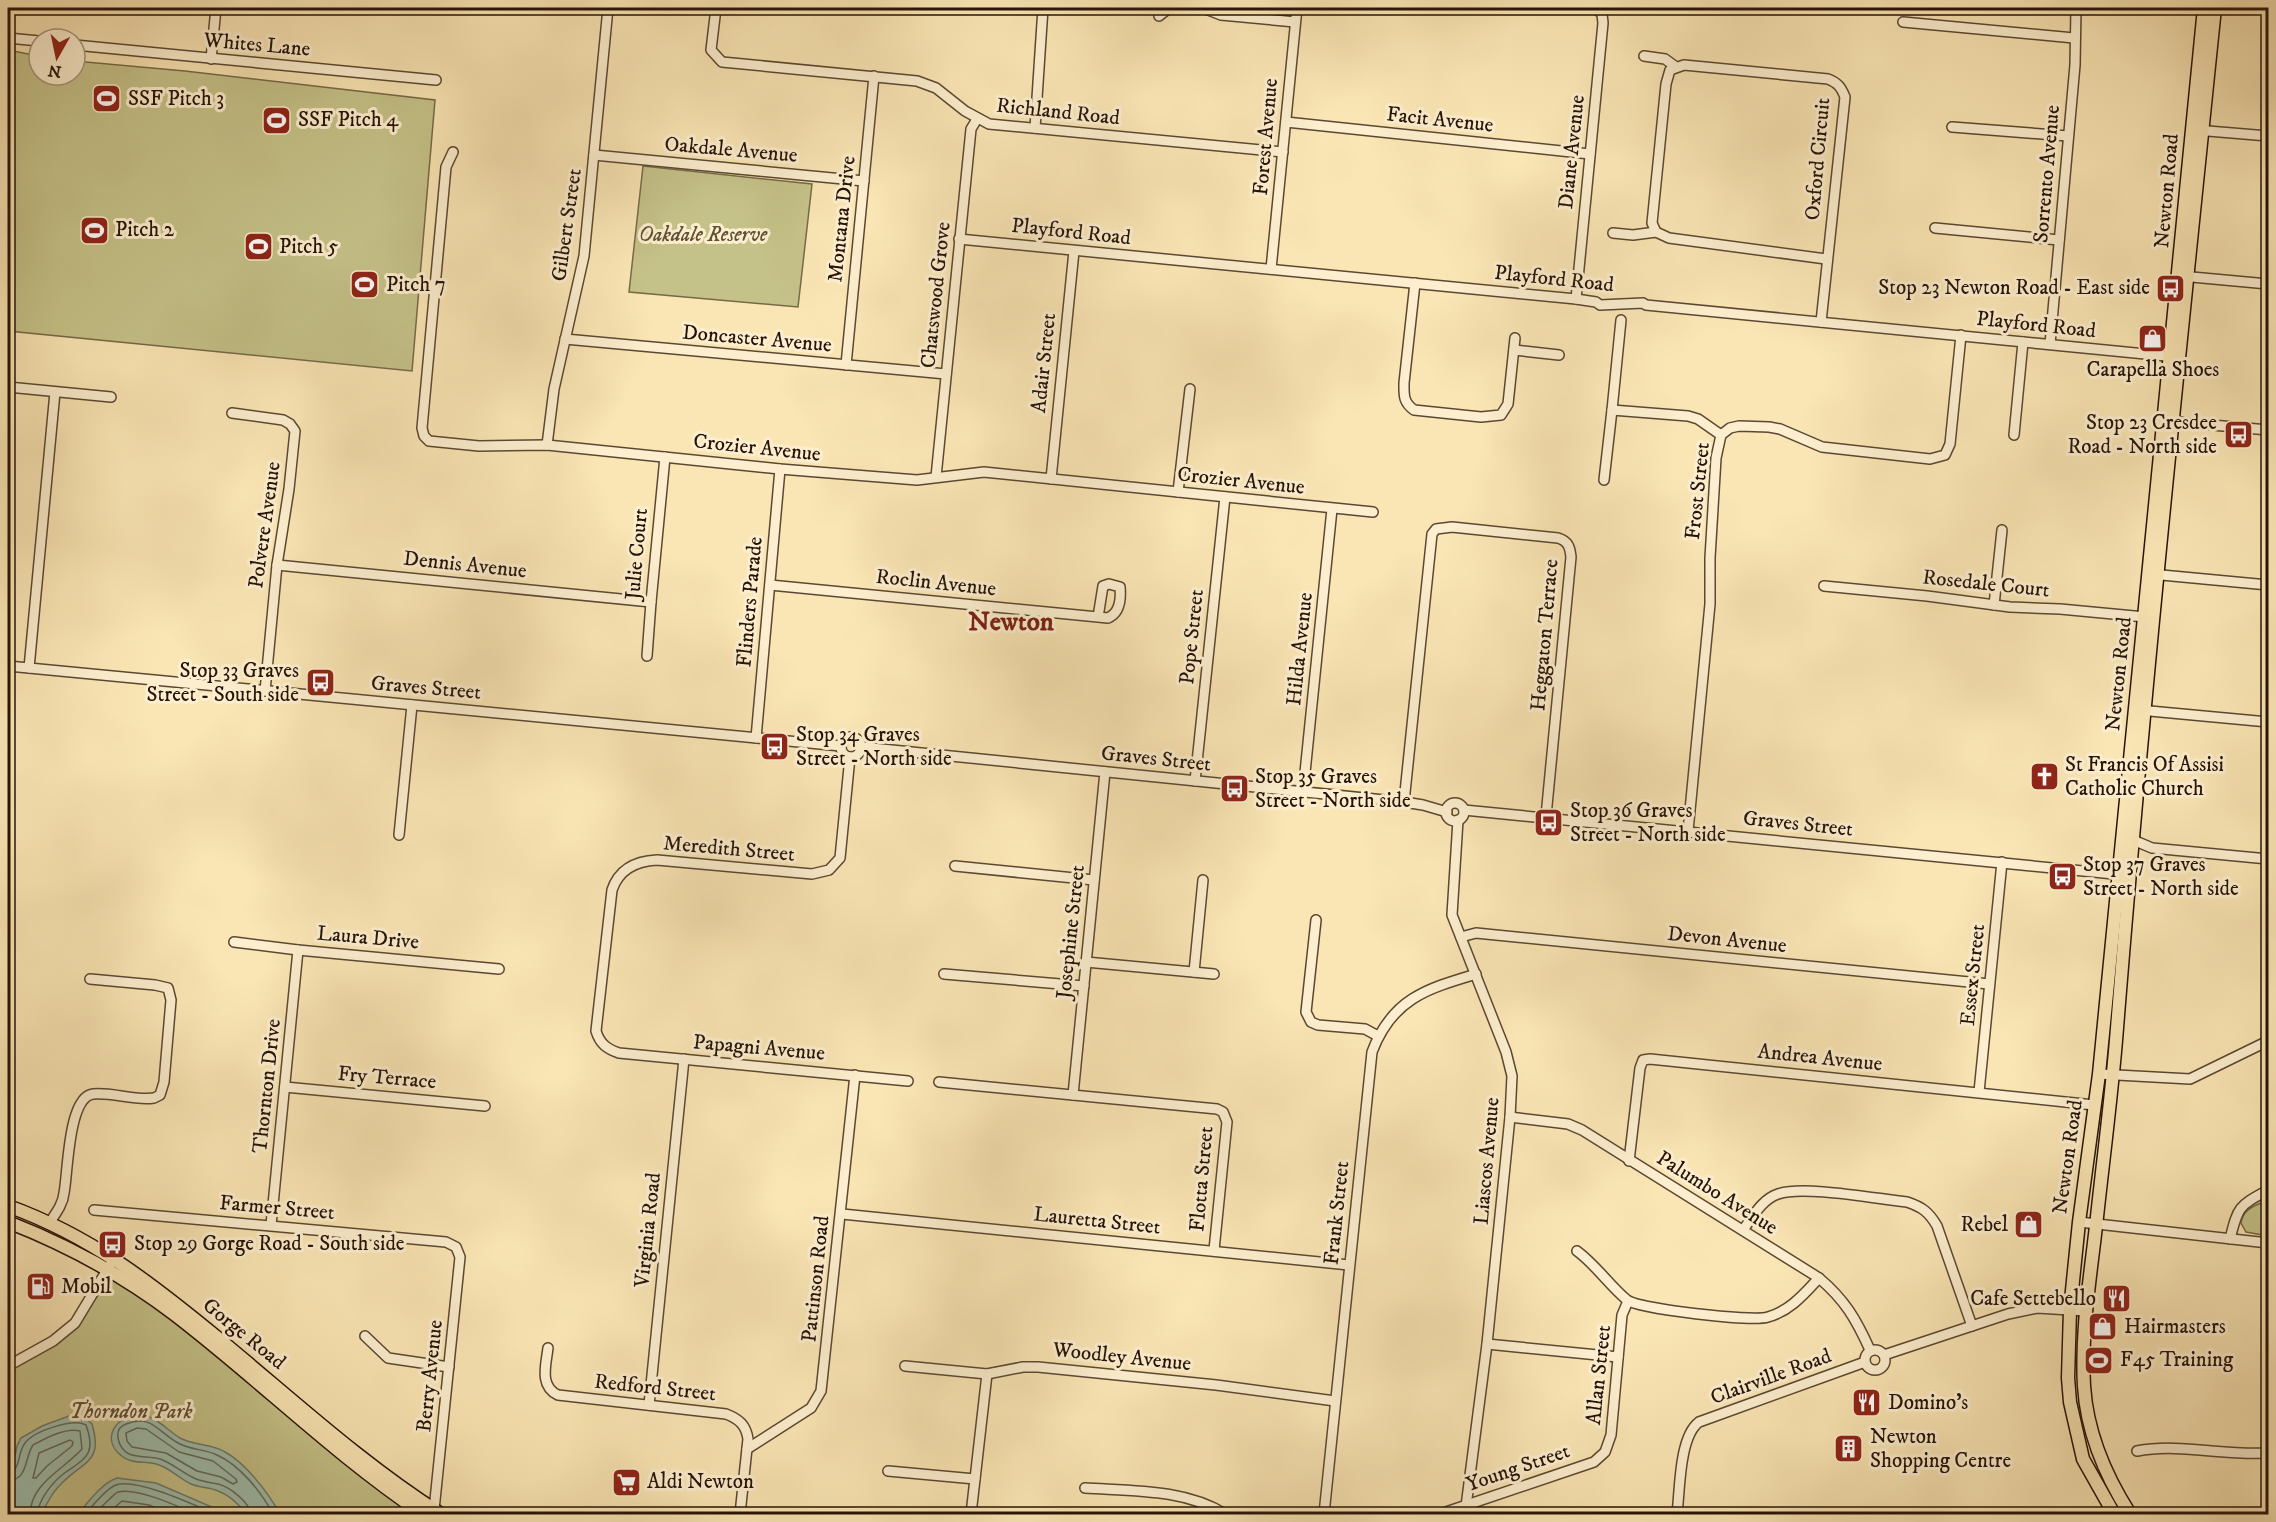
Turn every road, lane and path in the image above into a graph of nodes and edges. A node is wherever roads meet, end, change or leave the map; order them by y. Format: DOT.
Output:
graph roads {
  1 [pos="216,8"];
  2 [pos="608,8"];
  3 [pos="716,8"];
  4 [pos="1043,8"];
  5 [pos="1169,8"];
  6 [pos="1203,8"];
  7 [pos="1297,8"];
  8 [pos="1597,8"];
  9 [pos="2076,8"];
  10 [pos="2204,8"];
  11 [pos="2215,8"];
  12 [pos="1160,16"];
  13 [pos="1295,22"];
  14 [pos="1903,22"];
  15 [pos="8,38"];
  16 [pos="2074,38"];
  17 [pos="27,40"];
  18 [pos="87,46"];
  19 [pos="1644,56"];
  20 [pos="211,59"];
  21 [pos="1676,67"];
  22 [pos="874,76"];
  23 [pos="436,80"];
  24 [pos="977,118"];
  25 [pos="1286,122"];
  26 [pos="1952,127"];
  27 [pos="1035,128"];
  28 [pos="2197,130"];
  29 [pos="2068,136"];
  30 [pos="2268,136"];
  31 [pos="453,152"];
  32 [pos="1283,152"];
  33 [pos="1590,154"];
  34 [pos="594,155"];
  35 [pos="864,181"];
  36 [pos="1935,228"];
  37 [pos="1656,232"];
  38 [pos="1613,233"];
  39 [pos="959,239"];
  40 [pos="2059,240"];
  41 [pos="1074,251"];
  42 [pos="1826,259"];
  43 [pos="1271,269"];
  44 [pos="2184,277"];
  45 [pos="1415,283"];
  46 [pos="2268,284"];
  47 [pos="1576,299"];
  48 [pos="1621,320"];
  49 [pos="1821,322"];
  50 [pos="1961,335"];
  51 [pos="1515,338"];
  52 [pos="565,339"];
  53 [pos="2023,342"];
  54 [pos="2050,344"];
  55 [pos="1514,350"];
  56 [pos="1559,355"];
  57 [pos="2175,357"];
  58 [pos="846,365"];
  59 [pos="946,374"];
  60 [pos="8,387"];
  61 [pos="1190,388"];
  62 [pos="55,392"];
  63 [pos="111,397"];
  64 [pos="1612,410"];
  65 [pos="232,413"];
  66 [pos="2169,421"];
  67 [pos="2268,430"];
  68 [pos="1721,435"];
  69 [pos="2014,435"];
  70 [pos="547,445"];
  71 [pos="665,457"];
  72 [pos="780,469"];
  73 [pos="936,477"];
  74 [pos="1051,479"];
  75 [pos="1604,480"];
  76 [pos="1178,492"];
  77 [pos="1225,497"];
  78 [pos="1332,509"];
  79 [pos="1373,512"];
  80 [pos="2002,530"];
  81 [pos="277,565"];
  82 [pos="2154,574"];
  83 [pos="770,585"];
  84 [pos="2268,585"];
  85 [pos="1824,586"];
  86 [pos="651,602"];
  87 [pos="1994,605"];
  88 [pos="1098,617"];
  89 [pos="2145,617"];
  90 [pos="647,656"];
  91 [pos="8,666"];
  92 [pos="29,668"];
  93 [pos="265,691"];
  94 [pos="412,705"];
  95 [pos="2140,710"];
  96 [pos="2268,722"];
  97 [pos="756,738"];
  98 [pos="841,746"];
  99 [pos="862,747"];
  100 [pos="850,757"];
  101 [pos="1105,772"];
  102 [pos="1195,781"];
  103 [pos="1303,792"];
  104 [pos="1404,802"];
  105 [pos="1464,810"];
  106 [pos="1447,812"];
  107 [pos="1546,816"];
  108 [pos="1458,820"];
  109 [pos="1688,831"];
  110 [pos="399,835"];
  111 [pos="2133,840"];
  112 [pos="2268,859"];
  113 [pos="2002,862"];
  114 [pos="955,866"];
  115 [pos="2124,875"];
  116 [pos="1094,880"];
  117 [pos="1203,880"];
  118 [pos="1316,920"];
  119 [pos="1461,937"];
  120 [pos="234,942"];
  121 [pos="298,950"];
  122 [pos="1086,962"];
  123 [pos="499,969"];
  124 [pos="1194,972"];
  125 [pos="944,974"];
  126 [pos="1214,974"];
  127 [pos="1476,974"];
  128 [pos="90,979"];
  129 [pos="1989,984"];
  130 [pos="1084,986"];
  131 [pos="1378,1036"];
  132 [pos="2268,1041"];
  133 [pos="607,1048"];
  134 [pos="684,1059"];
  135 [pos="2099,1074"];
  136 [pos="855,1075"];
  137 [pos="2112,1076"];
  138 [pos="908,1081"];
  139 [pos="939,1082"];
  140 [pos="285,1087"];
  141 [pos="1979,1092"];
  142 [pos="1073,1095"];
  143 [pos="2094,1105"];
  144 [pos="485,1106"];
  145 [pos="1510,1117"];
  146 [pos="1629,1161"];
  147 [pos="2268,1190"];
  148 [pos="8,1206"];
  149 [pos="94,1210"];
  150 [pos="842,1214"];
  151 [pos="8,1222"];
  152 [pos="50,1222"];
  153 [pos="2079,1222"];
  154 [pos="2096,1224"];
  155 [pos="271,1225"];
  156 [pos="1743,1230"];
  157 [pos="2230,1239"];
  158 [pos="2268,1243"];
  159 [pos="456,1247"];
  160 [pos="1214,1250"];
  161 [pos="1577,1251"];
  162 [pos="114,1258"];
  163 [pos="1349,1265"];
  164 [pos="108,1271"];
  165 [pos="1819,1278"];
  166 [pos="1628,1301"];
  167 [pos="2070,1310"];
  168 [pos="2086,1311"];
  169 [pos="1972,1326"];
  170 [pos="365,1336"];
  171 [pos="1486,1344"];
  172 [pos="548,1348"];
  173 [pos="1870,1350"];
  174 [pos="1884,1355"];
  175 [pos="1618,1357"];
  176 [pos="1864,1362"];
  177 [pos="8,1366"];
  178 [pos="905,1366"];
  179 [pos="449,1367"];
  180 [pos="987,1374"];
  181 [pos="1335,1401"];
  182 [pos="649,1405"];
  183 [pos="747,1449"];
  184 [pos="2137,1451"];
  185 [pos="1605,1452"];
  186 [pos="2268,1453"];
  187 [pos="888,1471"];
  188 [pos="975,1479"];
  189 [pos="1085,1488"];
  190 [pos="1466,1510"];
  191 [pos="433,1513"];
  192 [pos="740,1515"];
  193 [pos="971,1515"];
  194 [pos="1226,1515"];
  195 [pos="1324,1515"];
  196 [pos="1440,1515"];
  197 [pos="1677,1515"];
  198 [pos="2114,1515"];
  199 [pos="2130,1515"];
  1 -- 20 [label="street"];
  2 -- 34 [label="street, Gilbert Street"];
  3 -- 22 [label="street, Richland Road"];
  4 -- 27 [label="street"];
  5 -- 12 [label="street"];
  6 -- 13 [label="street"];
  7 -- 13 [label="street, Forest Avenue"];
  8 -- 33 [label="street, Diane Avenue"];
  9 -- 16 [label="street, Sorrento Avenue"];
  10 -- 28 [label="main road, Newton Road"];
  11 -- 28 [label="main road, Newton Road"];
  13 -- 25 [label="street, Forest Avenue"];
  14 -- 16 [label="street"];
  15 -- 17 [label="street"];
  16 -- 29 [label="street, Sorrento Avenue"];
  18 -- 20 [label="street, Whites Lane"];
  19 -- 21 [label="street, Oxford Circuit"];
  20 -- 23 [label="street, Whites Lane"];
  21 -- 37 [label="street"];
  21 -- 42 [label="street, Oxford Circuit"];
  22 -- 24 [label="street, Richland Road"];
  22 -- 35 [label="street, Montana Drive"];
  24 -- 27 [label="street, Richland Road"];
  24 -- 39 [label="street, Chatswood Grove"];
  25 -- 32 [label="street, Forest Avenue"];
  25 -- 33 [label="street, Facit Avenue"];
  26 -- 29 [label="street"];
  27 -- 32 [label="street, Richland Road"];
  28 -- 30 [label="street"];
  28 -- 44 [label="main road, Newton Road"];
  29 -- 40 [label="street, Sorrento Avenue"];
  31 -- 70 [label="street, Crozier Avenue"];
  32 -- 43 [label="street, Forest Avenue"];
  33 -- 47 [label="street, Diane Avenue"];
  34 -- 35 [label="street, Oakdale Avenue"];
  34 -- 52 [label="street, Gilbert Street"];
  35 -- 58 [label="street, Montana Drive"];
  36 -- 40 [label="street"];
  37 -- 38 [label="street"];
  37 -- 42 [label="street"];
  39 -- 41 [label="street, Playford Road"];
  39 -- 59 [label="street, Chatswood Grove"];
  40 -- 54 [label="street, Sorrento Avenue"];
  41 -- 43 [label="street, Playford Road"];
  41 -- 74 [label="street, Adair Street"];
  42 -- 49 [label="street, Oxford Circuit"];
  43 -- 45 [label="street, Playford Road"];
  44 -- 46 [label="street"];
  44 -- 57 [label="main road, Newton Road"];
  45 -- 47 [label="street, Playford Road"];
  45 -- 55 [label="street"];
  47 -- 49 [label="street, Playford Road"];
  48 -- 64 [label="street"];
  49 -- 50 [label="street, Playford Road"];
  50 -- 53 [label="street, Playford Road"];
  50 -- 68 [label="street, Frost Street"];
  51 -- 55 [label="street"];
  52 -- 58 [label="street, Doncaster Avenue"];
  52 -- 70 [label="street, Gilbert Street"];
  53 -- 54 [label="street, Playford Road"];
  53 -- 69 [label="street"];
  54 -- 57 [label="street, Playford Road"];
  55 -- 56 [label="street"];
  57 -- 66 [label="main road, Newton Road"];
  58 -- 59 [label="street, Doncaster Avenue"];
  59 -- 73 [label="street, Chatswood Grove"];
  60 -- 62 [label="street"];
  61 -- 76 [label="street"];
  62 -- 63 [label="street"];
  62 -- 92 [label="street"];
  64 -- 68 [label="street"];
  64 -- 75 [label="street"];
  65 -- 81 [label="street, Polvere Avenue"];
  66 -- 67 [label="street"];
  66 -- 82 [label="main road, Newton Road"];
  68 -- 109 [label="street, Frost Street"];
  70 -- 71 [label="street, Crozier Avenue"];
  71 -- 72 [label="street, Crozier Avenue"];
  71 -- 86 [label="street, Julie Court"];
  72 -- 73 [label="street, Crozier Avenue"];
  72 -- 83 [label="street, Flinders Parade"];
  73 -- 74 [label="street, Crozier Avenue"];
  74 -- 76 [label="street, Crozier Avenue"];
  76 -- 77 [label="street, Crozier Avenue"];
  77 -- 78 [label="street, Crozier Avenue"];
  77 -- 102 [label="street, Pope Street"];
  78 -- 79 [label="street, Crozier Avenue"];
  78 -- 103 [label="street, Hilda Avenue"];
  80 -- 87 [label="street"];
  81 -- 86 [label="street, Dennis Avenue"];
  81 -- 93 [label="street, Polvere Avenue"];
  82 -- 84 [label="street"];
  82 -- 89 [label="main road, Newton Road"];
  82 -- 95 [label="main road, Newton Road"];
  83 -- 88 [label="street, Roclin Avenue"];
  83 -- 97 [label="street, Flinders Parade"];
  85 -- 87 [label="street, Rosedale Court"];
  86 -- 90 [label="street, Julie Court"];
  87 -- 89 [label="street, Rosedale Court"];
  89 -- 95 [label="main road, Newton Road"];
  91 -- 92 [label="street, Graves Street"];
  92 -- 93 [label="street, Graves Street"];
  93 -- 94 [label="street, Graves Street"];
  94 -- 97 [label="street, Graves Street"];
  94 -- 110 [label="street"];
  95 -- 96 [label="street"];
  95 -- 111 [label="main road, Newton Road"];
  95 -- 115 [label="main road, Newton Road"];
  97 -- 98 [label="street, Graves Street"];
  98 -- 99 [label="street"];
  98 -- 100 [label="street"];
  99 -- 100 [label="street"];
  99 -- 101 [label="street, Graves Street"];
  100 -- 133 [label="street, Meredith Street"];
  101 -- 102 [label="street, Graves Street"];
  101 -- 116 [label="street, Josephine Street"];
  102 -- 103 [label="street, Graves Street"];
  103 -- 104 [label="street, Graves Street"];
  104 -- 106 [label="street, Graves Street"];
  104 -- 107 [label="street, Heggaton Terrace"];
  105 -- 106 [label="street"];
  105 -- 107 [label="street, Graves Street"];
  105 -- 108 [label="street"];
  106 -- 108 [label="street"];
  107 -- 109 [label="street, Graves Street"];
  108 -- 119 [label="street, Liascos Avenue"];
  109 -- 113 [label="street, Graves Street"];
  111 -- 112 [label="street"];
  111 -- 115 [label="main road, Newton Road"];
  113 -- 115 [label="street, Graves Street"];
  113 -- 129 [label="street, Essex Street"];
  114 -- 116 [label="street"];
  115 -- 135 [label="main road, Newton Road"];
  115 -- 137 [label="main road, Newton Road"];
  116 -- 122 [label="street, Josephine Street"];
  117 -- 124 [label="street"];
  118 -- 131 [label="street"];
  119 -- 127 [label="street, Liascos Avenue"];
  119 -- 129 [label="street, Devon Avenue"];
  120 -- 121 [label="street, Laura Drive"];
  121 -- 123 [label="street, Laura Drive"];
  121 -- 140 [label="street, Thornton Drive"];
  122 -- 124 [label="street"];
  122 -- 130 [label="street, Josephine Street"];
  124 -- 126 [label="street"];
  125 -- 130 [label="street"];
  127 -- 131 [label="street, Frank Street"];
  127 -- 145 [label="street, Liascos Avenue"];
  128 -- 152 [label="street"];
  129 -- 141 [label="street, Essex Street"];
  130 -- 142 [label="street, Josephine Street"];
  131 -- 163 [label="street, Frank Street"];
  132 -- 137 [label="street"];
  133 -- 134 [label="street, Papagni Avenue"];
  134 -- 136 [label="street, Papagni Avenue"];
  134 -- 182 [label="street, Virginia Road"];
  135 -- 137 [label="street"];
  135 -- 143 [label="main road, Newton Road"];
  136 -- 138 [label="street, Papagni Avenue"];
  136 -- 150 [label="street, Pattinson Road"];
  137 -- 154 [label="main road, Newton Road"];
  139 -- 142 [label="street"];
  140 -- 144 [label="street, Fry Terrace"];
  140 -- 155 [label="street, Thornton Drive"];
  141 -- 143 [label="street, Andrea Avenue"];
  141 -- 146 [label="street, Andrea Avenue"];
  142 -- 160 [label="street, Flotta Street"];
  143 -- 153 [label="main road, Newton Road"];
  145 -- 146 [label="street, Palumbo Avenue"];
  145 -- 171 [label="street, Liascos Avenue"];
  146 -- 156 [label="street, Palumbo Avenue"];
  147 -- 157 [label="street"];
  148 -- 152 [label="main road, Gorge Road"];
  149 -- 155 [label="street, Farmer Street"];
  150 -- 160 [label="street, Lauretta Street"];
  150 -- 183 [label="street, Pattinson Road"];
  151 -- 164 [label="main road, Gorge Road"];
  152 -- 162 [label="main road, Gorge Road"];
  153 -- 154 [label="street"];
  153 -- 167 [label="main road, Newton Road"];
  154 -- 157 [label="street"];
  154 -- 168 [label="main road, Newton Road"];
  155 -- 159 [label="street, Farmer Street"];
  156 -- 165 [label="street, Palumbo Avenue"];
  156 -- 169 [label="street"];
  157 -- 158 [label="street"];
  159 -- 179 [label="street, Berry Avenue"];
  160 -- 163 [label="street, Lauretta Street"];
  161 -- 166 [label="street"];
  162 -- 164 [label="street"];
  162 -- 191 [label="main road, Gorge Road"];
  163 -- 181 [label="street, Frank Street"];
  164 -- 177 [label="street"];
  164 -- 191 [label="main road, Gorge Road"];
  165 -- 166 [label="street"];
  165 -- 173 [label="street, Palumbo Avenue"];
  166 -- 175 [label="street, Allan Street"];
  167 -- 168 [label="street"];
  167 -- 169 [label="street"];
  167 -- 198 [label="main road, Newton Road"];
  168 -- 199 [label="main road, Newton Road"];
  169 -- 174 [label="street"];
  170 -- 179 [label="street"];
  171 -- 175 [label="street"];
  171 -- 190 [label="street, Liascos Avenue"];
  172 -- 182 [label="street, Redford Street"];
  173 -- 174 [label="street"];
  173 -- 176 [label="street"];
  174 -- 176 [label="street"];
  175 -- 185 [label="street, Allan Street"];
  176 -- 197 [label="street, Clairville Road"];
  178 -- 180 [label="street, Woodley Avenue"];
  179 -- 191 [label="street, Berry Avenue"];
  180 -- 181 [label="street, Woodley Avenue"];
  180 -- 188 [label="street"];
  181 -- 195 [label="street, Frank Street"];
  182 -- 183 [label="street, Redford Street"];
  183 -- 192 [label="street, Redford Street"];
  184 -- 186 [label="street"];
  185 -- 190 [label="street, Young Street"];
  187 -- 188 [label="street"];
  188 -- 193 [label="street"];
  189 -- 194 [label="street"];
  190 -- 196 [label="street, Young Street"];
}
